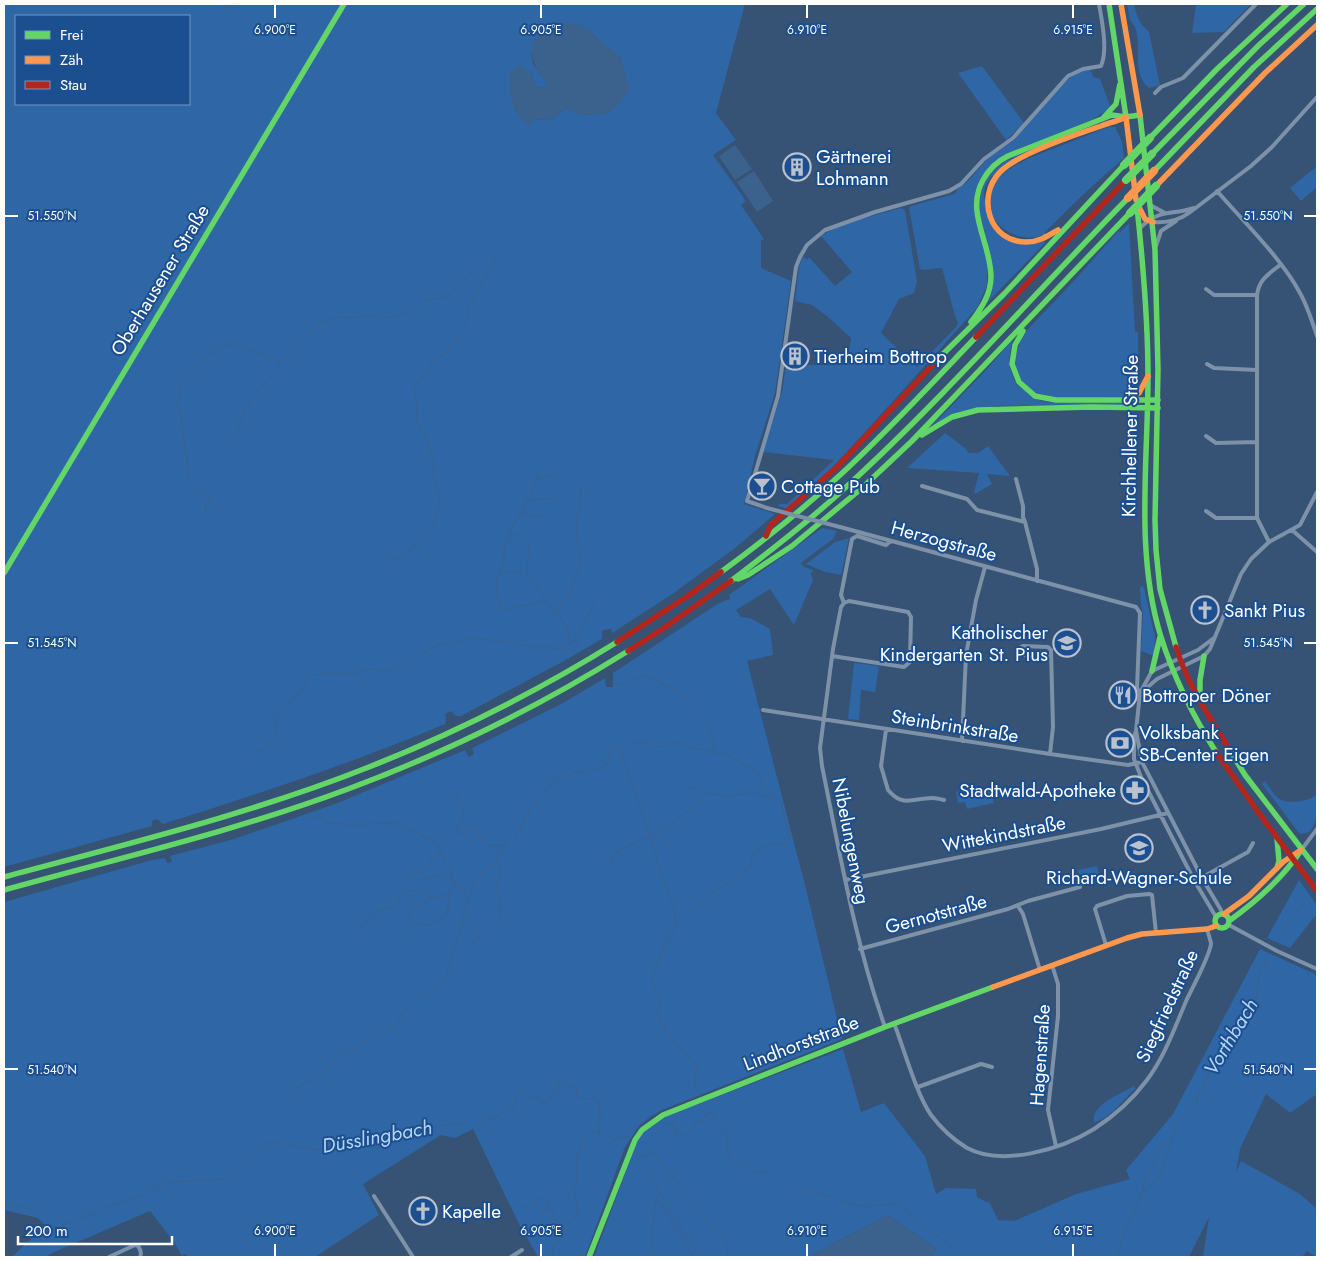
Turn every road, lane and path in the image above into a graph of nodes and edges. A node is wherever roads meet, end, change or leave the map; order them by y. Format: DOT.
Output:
graph roads {
  1 [pos="344,4"];
  2 [pos="1099,4"];
  3 [pos="1109,4"];
  4 [pos="1121,4"];
  5 [pos="1256,4"];
  6 [pos="1287,4"];
  7 [pos="1304,4"];
  8 [pos="1317,10"];
  9 [pos="1317,25"];
  10 [pos="1120,84"];
  11 [pos="1155,93"];
  12 [pos="1317,97"];
  13 [pos="1140,115"];
  14 [pos="1126,117"];
  15 [pos="1103,118"];
  16 [pos="1217,191"];
  17 [pos="1135,203"];
  18 [pos="1088,204"];
  19 [pos="1152,206"];
  20 [pos="1196,207"];
  21 [pos="1165,213"];
  22 [pos="1181,219"];
  23 [pos="1151,220"];
  24 [pos="1139,229"];
  25 [pos="1155,250"];
  26 [pos="1280,265"];
  27 [pos="1206,289"];
  28 [pos="1257,295"];
  29 [pos="1046,302"];
  30 [pos="1317,336"];
  31 [pos="944,354"];
  32 [pos="1207,364"];
  33 [pos="1257,370"];
  34 [pos="1148,376"];
  35 [pos="1126,400"];
  36 [pos="1148,404"];
  37 [pos="1158,404"];
  38 [pos="1206,436"];
  39 [pos="912,441"];
  40 [pos="1257,442"];
  41 [pos="1016,479"];
  42 [pos="922,486"];
  43 [pos="1317,492"];
  44 [pos="1206,511"];
  45 [pos="1257,518"];
  46 [pos="1025,522"];
  47 [pos="1292,530"];
  48 [pos="765,538"];
  49 [pos="891,541"];
  50 [pos="1269,542"];
  51 [pos="1317,552"];
  52 [pos="985,567"];
  53 [pos="4,573"];
  54 [pos="1036,581"];
  55 [pos="729,582"];
  56 [pos="844,603"];
  57 [pos="1160,633"];
  58 [pos="1214,638"];
  59 [pos="832,656"];
  60 [pos="1204,656"];
  61 [pos="1051,657"];
  62 [pos="1180,658"];
  63 [pos="1169,662"];
  64 [pos="1182,666"];
  65 [pos="1152,671"];
  66 [pos="1172,671"];
  67 [pos="1140,693"];
  68 [pos="1201,704"];
  69 [pos="763,710"];
  70 [pos="825,719"];
  71 [pos="886,730"];
  72 [pos="1136,731"];
  73 [pos="962,741"];
  74 [pos="1050,754"];
  75 [pos="1142,762"];
  76 [pos="1136,764"];
  77 [pos="944,800"];
  78 [pos="1168,813"];
  79 [pos="1161,816"];
  80 [pos="1317,828"];
  81 [pos="1277,837"];
  82 [pos="1254,843"];
  83 [pos="1302,849"];
  84 [pos="1293,858"];
  85 [pos="1277,868"];
  86 [pos="1317,869"];
  87 [pos="4,877"];
  88 [pos="1202,878"];
  89 [pos="845,880"];
  90 [pos="1195,882"];
  91 [pos="1080,887"];
  92 [pos="4,890"];
  93 [pos="1317,891"];
  94 [pos="1018,906"];
  95 [pos="1223,919"];
  96 [pos="1207,929"];
  97 [pos="1156,933"];
  98 [pos="1106,945"];
  99 [pos="860,949"];
  100 [pos="1052,965"];
  101 [pos="1317,968"];
  102 [pos="1040,970"];
  103 [pos="894,1024"];
  104 [pos="886,1027"];
  105 [pos="992,1067"];
  106 [pos="918,1088"];
  107 [pos="1056,1146"];
  108 [pos="374,1196"];
  109 [pos="522,1250"];
  110 [pos="109,1257"];
  111 [pos="140,1257"];
  112 [pos="413,1257"];
  113 [pos="512,1257"];
  114 [pos="589,1257"];
  1 -- 53 [label="main road, Oberhausener Straße"];
  2 -- 49 [label="street, Herzogstraße, bridge"];
  3 -- 10 [label="main road, Kirchhellener Straße"];
  4 -- 13 [label="main road, Kirchhellener Straße"];
  5 -- 11 [label="street"];
  6 -- 18 [label="main road, bridge"];
  7 -- 48 [label="main road, bridge"];
  8 -- 17 [label="main road, bridge"];
  9 -- 29 [label="main road, bridge"];
  10 -- 14 [label="main road, Kirchhellener Straße"];
  10 -- 15 [label="main road"];
  12 -- 16 [label="street, Kirchhellener Straße"];
  13 -- 14 [label="main road"];
  13 -- 19 [label="main road, Kirchhellener Straße"];
  14 -- 15 [label="main road"];
  14 -- 17 [label="main road, Kirchhellener Straße"];
  14 -- 18 [label="main road"];
  15 -- 31 [label="main road"];
  16 -- 20 [label="street, Kirchhellener Straße"];
  16 -- 26 [label="street"];
  17 -- 23 [label="main road, Kirchhellener Straße"];
  17 -- 24 [label="main road, Kirchhellener Straße"];
  17 -- 55 [label="main road"];
  18 -- 31 [label="main road"];
  19 -- 21 [label="street"];
  19 -- 23 [label="main road, Kirchhellener Straße"];
  20 -- 21 [label="street"];
  20 -- 22 [label="street, Kirchhellener Straße"];
  21 -- 23 [label="street"];
  22 -- 23 [label="street"];
  22 -- 25 [label="street, Kirchhellener Straße"];
  23 -- 24 [label="street"];
  23 -- 25 [label="main road, Kirchhellener Straße"];
  24 -- 34 [label="main road, Kirchhellener Straße"];
  25 -- 37 [label="main road, Kirchhellener Straße"];
  26 -- 28 [label="street"];
  26 -- 30 [label="street"];
  27 -- 28 [label="street"];
  28 -- 33 [label="street"];
  29 -- 35 [label="main road"];
  29 -- 39 [label="main road"];
  31 -- 48 [label="main road"];
  32 -- 33 [label="street"];
  33 -- 40 [label="street"];
  34 -- 35 [label="main road"];
  34 -- 36 [label="main road, Kirchhellener Straße"];
  35 -- 36 [label="main road"];
  36 -- 37 [label="main road"];
  36 -- 39 [label="main road"];
  36 -- 57 [label="main road, Kirchhellener Straße"];
  37 -- 62 [label="main road, Kirchhellener Straße"];
  38 -- 40 [label="street"];
  39 -- 55 [label="main road"];
  40 -- 45 [label="street"];
  41 -- 46 [label="street"];
  42 -- 46 [label="street"];
  43 -- 47 [label="street"];
  44 -- 45 [label="street"];
  45 -- 50 [label="street"];
  46 -- 54 [label="street"];
  47 -- 50 [label="street"];
  47 -- 51 [label="street"];
  48 -- 87 [label="main road"];
  49 -- 52 [label="street, Herzogstraße"];
  49 -- 56 [label="street, Nibelungenweg"];
  50 -- 58 [label="street"];
  52 -- 54 [label="street, Herzogstraße"];
  52 -- 73 [label="street"];
  54 -- 67 [label="street, Herzogstraße"];
  55 -- 92 [label="main road"];
  56 -- 59 [label="street, Nibelungenweg"];
  56 -- 59 [label="street"];
  57 -- 63 [label="main road, Kirchhellener Straße"];
  57 -- 65 [label="main road"];
  58 -- 60 [label="street"];
  58 -- 62 [label="street"];
  59 -- 70 [label="street, Nibelungenweg"];
  60 -- 64 [label="street"];
  60 -- 68 [label="main road"];
  61 -- 61 [label="street"];
  61 -- 74 [label="street"];
  62 -- 63 [label="street"];
  62 -- 64 [label="main road, Kirchhellener Straße"];
  63 -- 65 [label="street"];
  63 -- 66 [label="main road, Kirchhellener Straße"];
  64 -- 66 [label="street"];
  64 -- 68 [label="main road, Kirchhellener Straße"];
  65 -- 67 [label="street"];
  66 -- 67 [label="street"];
  66 -- 81 [label="main road, Kirchhellener Straße"];
  67 -- 72 [label="street"];
  68 -- 83 [label="main road, Kirchhellener Straße"];
  69 -- 70 [label="street, Steinbrinkstraße"];
  70 -- 71 [label="street, Steinbrinkstraße"];
  70 -- 89 [label="street, Nibelungenweg"];
  71 -- 73 [label="street, Steinbrinkstraße"];
  71 -- 77 [label="street"];
  72 -- 75 [label="street"];
  72 -- 76 [label="street"];
  73 -- 74 [label="street, Steinbrinkstraße"];
  74 -- 76 [label="street, Steinbrinkstraße"];
  75 -- 76 [label="street, Steinbrinkstraße"];
  75 -- 78 [label="street"];
  76 -- 79 [label="street"];
  78 -- 79 [label="street, Wittekindstraße"];
  78 -- 88 [label="street"];
  79 -- 89 [label="street, Wittekindstraße"];
  79 -- 90 [label="street"];
  80 -- 83 [label="street"];
  81 -- 84 [label="main road, Kirchhellener Straße"];
  81 -- 85 [label="main road"];
  82 -- 88 [label="street"];
  83 -- 84 [label="main road, Lindhorststraße"];
  83 -- 86 [label="main road, Kirchhellener Straße"];
  84 -- 85 [label="main road, Lindhorststraße"];
  84 -- 93 [label="main road, Kirchhellener Straße"];
  84 -- 95 [label="main road, Lindhorststraße"];
  85 -- 95 [label="main road, Lindhorststraße"];
  88 -- 90 [label="street"];
  88 -- 95 [label="street"];
  89 -- 99 [label="street, Nibelungenweg"];
  90 -- 95 [label="street"];
  91 -- 94 [label="street, Gernotstraße"];
  94 -- 99 [label="street, Gernotstraße"];
  94 -- 102 [label="street"];
  95 -- 96 [label="main road, Lindhorststraße"];
  95 -- 101 [label="street"];
  96 -- 97 [label="main road, Lindhorststraße"];
  96 -- 107 [label="street, Siegfriedstraße"];
  97 -- 98 [label="main road, Lindhorststraße"];
  97 -- 98 [label="street"];
  98 -- 100 [label="main road, Lindhorststraße"];
  99 -- 104 [label="street, Nibelungenweg"];
  100 -- 102 [label="main road, Lindhorststraße"];
  100 -- 107 [label="street, Hagenstraße"];
  102 -- 103 [label="main road, Lindhorststraße"];
  103 -- 104 [label="main road, Lindhorststraße"];
  103 -- 106 [label="street, Siegfriedstraße"];
  104 -- 114 [label="main road, Lindhorststraße"];
  105 -- 106 [label="street"];
  106 -- 107 [label="street, Siegfriedstraße"];
  108 -- 112 [label="street"];
  109 -- 113 [label="street"];
  110 -- 111 [label="street"];
}
